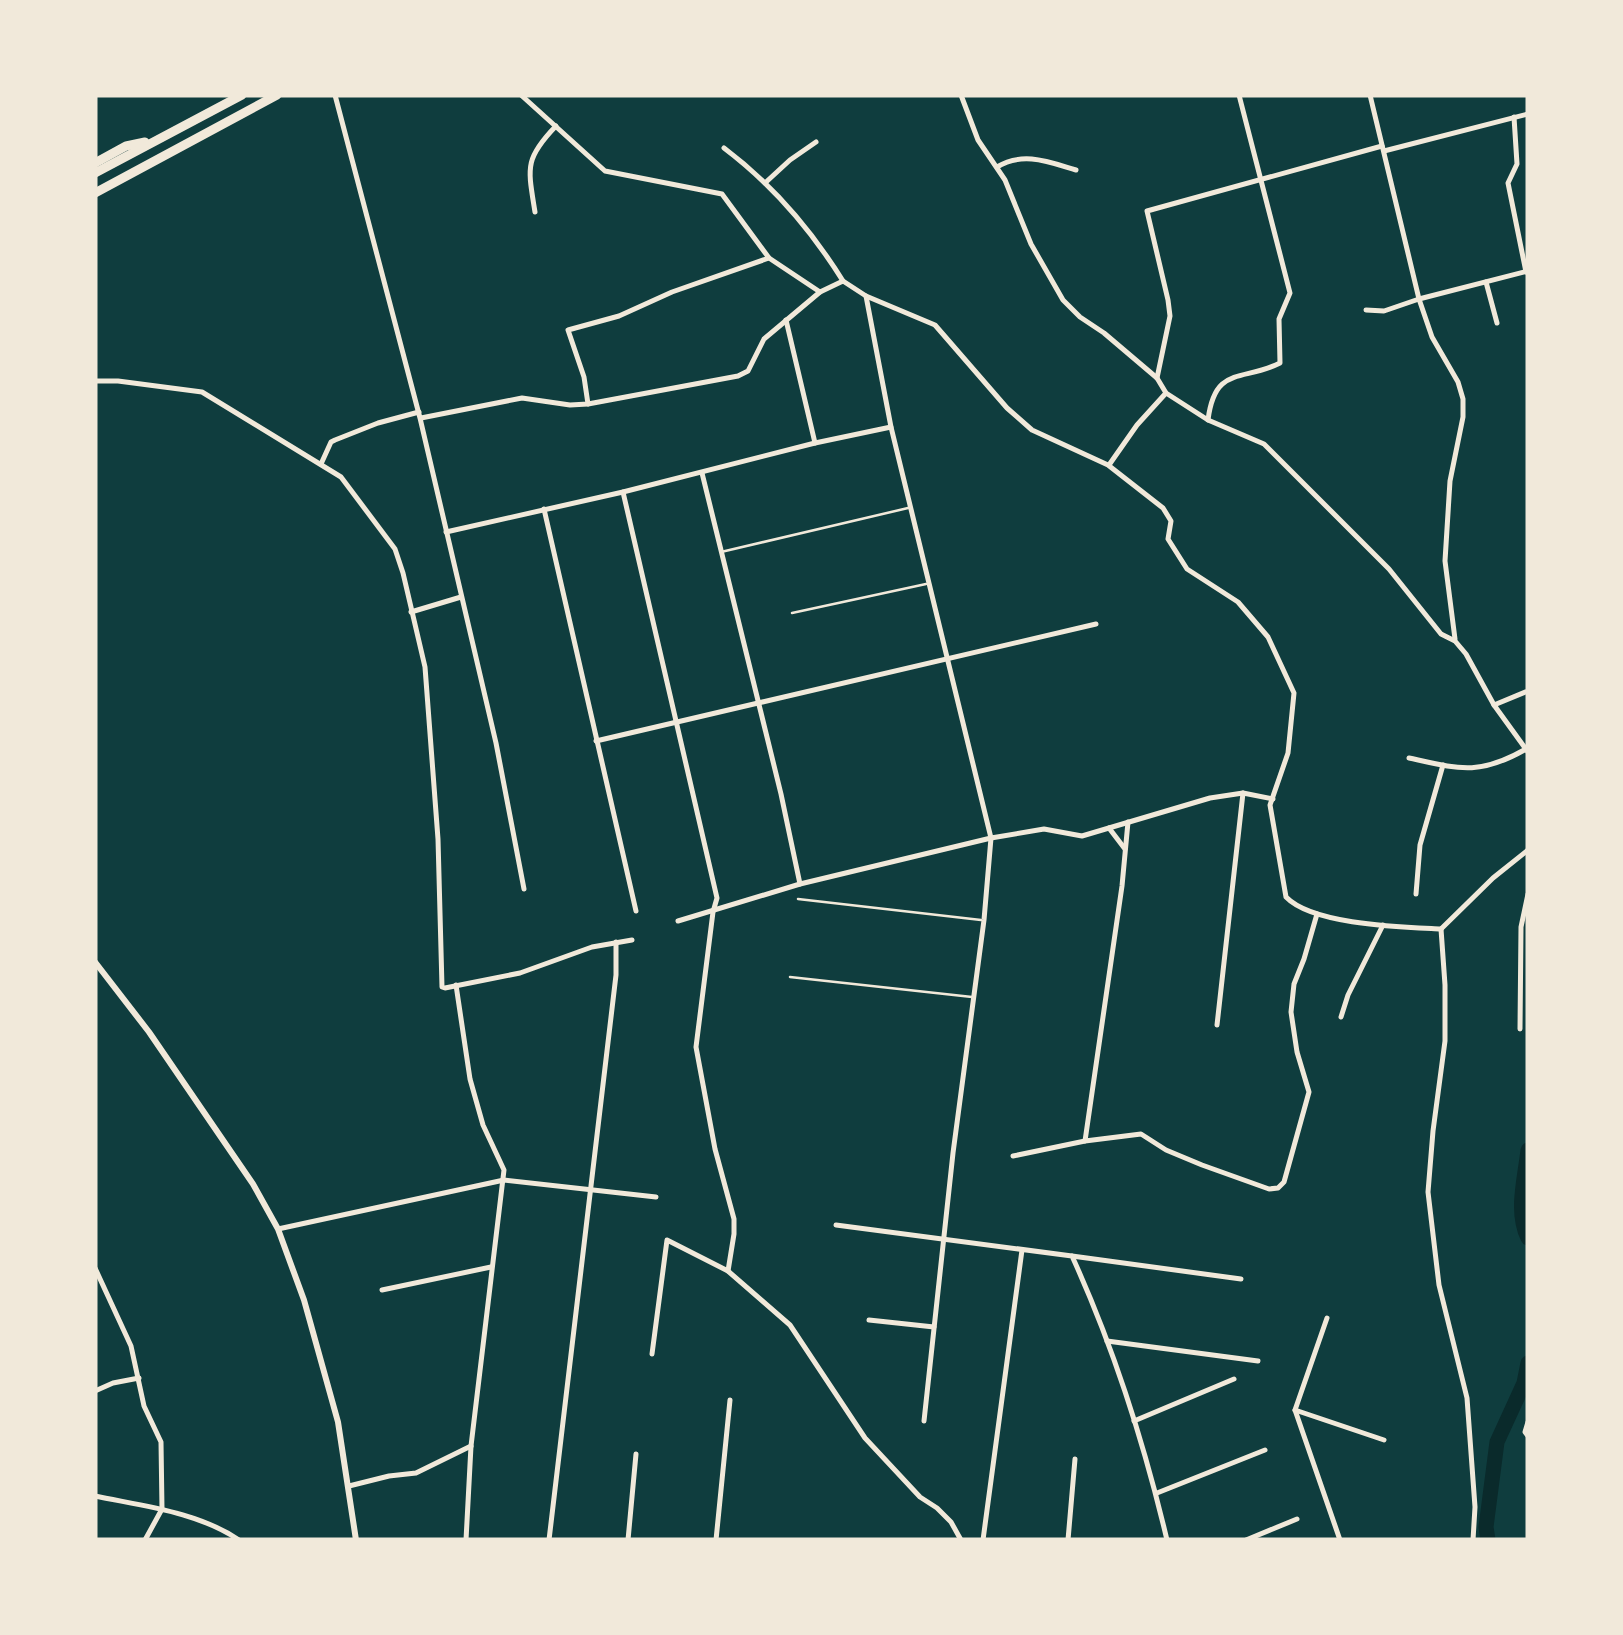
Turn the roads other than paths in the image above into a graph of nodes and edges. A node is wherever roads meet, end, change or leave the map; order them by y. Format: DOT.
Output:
graph roads {
  1 [pos="242,95"];
  2 [pos="277,95"];
  3 [pos="335,95"];
  4 [pos="520,95"];
  5 [pos="960,95"];
  6 [pos="1240,95"];
  7 [pos="1370,95"];
  8 [pos="1528,114"];
  9 [pos="1514,117"];
  10 [pos="556,126"];
  11 [pos="158,140"];
  12 [pos="816,142"];
  13 [pos="724,148"];
  14 [pos="1383,148"];
  15 [pos="95,163"];
  16 [pos="997,167"];
  17 [pos="1076,170"];
  18 [pos="95,173"];
  19 [pos="1260,180"];
  20 [pos="765,183"];
  21 [pos="95,193"];
  22 [pos="535,212"];
  23 [pos="770,258"];
  24 [pos="1527,272"];
  25 [pos="843,281"];
  26 [pos="1486,282"];
  27 [pos="820,292"];
  28 [pos="866,296"];
  29 [pos="1419,300"];
  30 [pos="1366,310"];
  31 [pos="786,320"];
  32 [pos="1497,322"];
  33 [pos="1158,378"];
  34 [pos="95,380"];
  35 [pos="1166,393"];
  36 [pos="588,404"];
  37 [pos="420,415"];
  38 [pos="1208,420"];
  39 [pos="891,427"];
  40 [pos="815,443"];
  41 [pos="321,464"];
  42 [pos="1108,466"];
  43 [pos="702,474"];
  44 [pos="623,492"];
  45 [pos="909,507"];
  46 [pos="544,509"];
  47 [pos="446,532"];
  48 [pos="721,552"];
  49 [pos="928,584"];
  50 [pos="460,597"];
  51 [pos="412,612"];
  52 [pos="792,614"];
  53 [pos="1096,624"];
  54 [pos="1455,641"];
  55 [pos="947,660"];
  56 [pos="1528,690"];
  57 [pos="758,703"];
  58 [pos="1494,706"];
  59 [pos="677,723"];
  60 [pos="596,741"];
  61 [pos="1527,751"];
  62 [pos="1409,758"];
  63 [pos="1442,765"];
  64 [pos="1242,793"];
  65 [pos="1273,799"];
  66 [pos="1128,822"];
  67 [pos="1109,828"];
  68 [pos="991,838"];
  69 [pos="1126,849"];
  70 [pos="1528,850"];
  71 [pos="800,884"];
  72 [pos="524,889"];
  73 [pos="1416,894"];
  74 [pos="1528,894"];
  75 [pos="798,899"];
  76 [pos="636,911"];
  77 [pos="713,912"];
  78 [pos="1317,914"];
  79 [pos="984,920"];
  80 [pos="678,921"];
  81 [pos="1383,926"];
  82 [pos="1441,929"];
  83 [pos="632,940"];
  84 [pos="616,942"];
  85 [pos="95,962"];
  86 [pos="98,974"];
  87 [pos="790,977"];
  88 [pos="456,986"];
  89 [pos="973,997"];
  90 [pos="1341,1017"];
  91 [pos="1217,1025"];
  92 [pos="1520,1029"];
  93 [pos="1085,1141"];
  94 [pos="1013,1156"];
  95 [pos="504,1180"];
  96 [pos="590,1191"];
  97 [pos="656,1197"];
  98 [pos="836,1225"];
  99 [pos="278,1229"];
  100 [pos="943,1238"];
  101 [pos="1022,1250"];
  102 [pos="1072,1256"];
  103 [pos="491,1267"];
  104 [pos="95,1268"];
  105 [pos="728,1271"];
  106 [pos="1241,1279"];
  107 [pos="382,1290"];
  108 [pos="1327,1318"];
  109 [pos="869,1320"];
  110 [pos="934,1327"];
  111 [pos="1107,1341"];
  112 [pos="652,1354"];
  113 [pos="1258,1360"];
  114 [pos="139,1378"];
  115 [pos="1234,1380"];
  116 [pos="95,1391"];
  117 [pos="730,1400"];
  118 [pos="1295,1410"];
  119 [pos="924,1421"];
  120 [pos="1134,1421"];
  121 [pos="1528,1422"];
  122 [pos="1528,1436"];
  123 [pos="1384,1440"];
  124 [pos="471,1446"];
  125 [pos="1265,1450"];
  126 [pos="636,1454"];
  127 [pos="1075,1459"];
  128 [pos="348,1486"];
  129 [pos="1156,1494"];
  130 [pos="95,1496"];
  131 [pos="162,1510"];
  132 [pos="1297,1518"];
  133 [pos="145,1540"];
  134 [pos="239,1540"];
  135 [pos="354,1540"];
  136 [pos="466,1540"];
  137 [pos="549,1540"];
  138 [pos="628,1540"];
  139 [pos="716,1540"];
  140 [pos="961,1540"];
  141 [pos="983,1540"];
  142 [pos="1068,1540"];
  143 [pos="1167,1540"];
  144 [pos="1246,1540"];
  145 [pos="1340,1540"];
  146 [pos="1473,1540"];
  1 -- 11 [label="main road"];
  2 -- 21 [label="main road"];
  3 -- 37 [label="street"];
  4 -- 10 [label="street"];
  5 -- 16 [label="street"];
  6 -- 19 [label="street"];
  7 -- 14 [label="street"];
  8 -- 9 [label="street"];
  9 -- 14 [label="street"];
  9 -- 24 [label="street"];
  10 -- 22 [label="street"];
  10 -- 23 [label="street"];
  11 -- 15 [label="main road"];
  11 -- 18 [label="main road"];
  12 -- 20 [label="street"];
  13 -- 20 [label="street"];
  14 -- 19 [label="street"];
  14 -- 29 [label="street"];
  16 -- 17 [label="street"];
  16 -- 33 [label="street"];
  19 -- 33 [label="street"];
  19 -- 38 [label="street"];
  20 -- 25 [label="street"];
  23 -- 27 [label="street"];
  23 -- 36 [label="street"];
  24 -- 26 [label="street"];
  25 -- 27 [label="street"];
  25 -- 28 [label="street"];
  26 -- 29 [label="street"];
  26 -- 32 [label="street"];
  27 -- 31 [label="street"];
  28 -- 39 [label="street"];
  28 -- 42 [label="street"];
  29 -- 30 [label="street"];
  29 -- 54 [label="street"];
  31 -- 36 [label="street"];
  31 -- 40 [label="street"];
  33 -- 35 [label="street"];
  34 -- 41 [label="street"];
  35 -- 38 [label="street"];
  35 -- 42 [label="street"];
  36 -- 37 [label="street"];
  37 -- 41 [label="street"];
  37 -- 47 [label="street"];
  38 -- 54 [label="street"];
  39 -- 40 [label="street"];
  39 -- 45 [label="street"];
  40 -- 43 [label="street"];
  41 -- 51 [label="street"];
  42 -- 65 [label="street"];
  43 -- 44 [label="street"];
  43 -- 48 [label="street"];
  44 -- 46 [label="street"];
  44 -- 59 [label="street"];
  45 -- 48 [label="lane"];
  45 -- 49 [label="street"];
  46 -- 47 [label="street"];
  46 -- 60 [label="street"];
  47 -- 50 [label="street"];
  48 -- 57 [label="street"];
  49 -- 52 [label="lane"];
  49 -- 55 [label="street"];
  50 -- 51 [label="street"];
  50 -- 72 [label="street"];
  51 -- 88 [label="street"];
  53 -- 55 [label="street"];
  54 -- 58 [label="street"];
  55 -- 57 [label="street"];
  55 -- 68 [label="street"];
  56 -- 58 [label="street"];
  57 -- 59 [label="street"];
  57 -- 71 [label="street"];
  58 -- 61 [label="street"];
  59 -- 60 [label="street"];
  59 -- 77 [label="street"];
  60 -- 76 [label="street"];
  61 -- 63 [label="street"];
  62 -- 63 [label="street"];
  63 -- 73 [label="street"];
  64 -- 65 [label="street"];
  64 -- 66 [label="street"];
  64 -- 91 [label="street"];
  65 -- 78 [label="street"];
  66 -- 67 [label="street"];
  66 -- 69 [label="street"];
  67 -- 68 [label="street"];
  67 -- 69 [label="street"];
  68 -- 71 [label="street"];
  68 -- 79 [label="street"];
  69 -- 93 [label="street"];
  70 -- 82 [label="street"];
  71 -- 77 [label="street"];
  74 -- 92 [label="street"];
  75 -- 79 [label="lane"];
  77 -- 80 [label="street"];
  77 -- 105 [label="street"];
  78 -- 81 [label="street"];
  78 -- 93 [label="street"];
  79 -- 89 [label="street"];
  81 -- 82 [label="street"];
  81 -- 90 [label="street"];
  82 -- 146 [label="street"];
  83 -- 84 [label="street"];
  84 -- 88 [label="street"];
  84 -- 96 [label="street"];
  85 -- 86 [label="street"];
  86 -- 99 [label="street"];
  87 -- 89 [label="lane"];
  88 -- 95 [label="street"];
  89 -- 100 [label="street"];
  93 -- 94 [label="street"];
  95 -- 96 [label="street"];
  95 -- 99 [label="street"];
  95 -- 103 [label="street"];
  96 -- 97 [label="street"];
  96 -- 137 [label="street"];
  98 -- 100 [label="street"];
  99 -- 128 [label="street"];
  100 -- 101 [label="street"];
  100 -- 110 [label="street"];
  101 -- 102 [label="street"];
  101 -- 141 [label="street"];
  102 -- 106 [label="street"];
  102 -- 111 [label="street"];
  103 -- 107 [label="street"];
  103 -- 124 [label="street"];
  104 -- 114 [label="street"];
  105 -- 112 [label="street"];
  105 -- 140 [label="street"];
  108 -- 118 [label="street"];
  109 -- 110 [label="street"];
  110 -- 119 [label="street"];
  111 -- 113 [label="street"];
  111 -- 120 [label="street"];
  114 -- 116 [label="street"];
  114 -- 131 [label="street"];
  115 -- 120 [label="street"];
  117 -- 139 [label="street"];
  118 -- 123 [label="street"];
  118 -- 145 [label="street"];
  120 -- 129 [label="street"];
  121 -- 122 [label="street"];
  124 -- 128 [label="street"];
  124 -- 136 [label="street"];
  125 -- 129 [label="street"];
  126 -- 138 [label="street"];
  127 -- 142 [label="street"];
  128 -- 135 [label="street"];
  129 -- 143 [label="street"];
  130 -- 131 [label="street"];
  131 -- 133 [label="street"];
  131 -- 134 [label="street"];
  132 -- 144 [label="street"];
}
